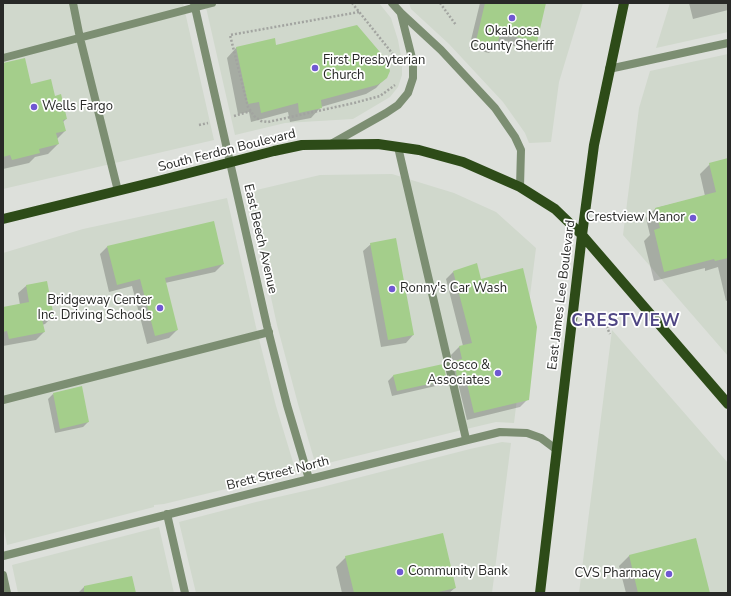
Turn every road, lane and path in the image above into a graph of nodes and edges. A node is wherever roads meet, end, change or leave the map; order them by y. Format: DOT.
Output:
graph roads {
  1 [pos="73,3"];
  2 [pos="212,3"];
  3 [pos="352,3"];
  4 [pos="392,3"];
  5 [pos="440,3"];
  6 [pos="624,3"];
  7 [pos="195,5"];
  8 [pos="359,12"];
  9 [pos="401,13"];
  10 [pos="456,25"];
  11 [pos="80,38"];
  12 [pos="728,43"];
  13 [pos="3,58"];
  14 [pos="399,66"];
  15 [pos="609,69"];
  16 [pos="408,93"];
  17 [pos="331,144"];
  18 [pos="398,147"];
  19 [pos="230,162"];
  20 [pos="520,187"];
  21 [pos="118,191"];
  22 [pos="3,219"];
  23 [pos="582,234"];
  24 [pos="619,318"];
  25 [pos="603,319"];
  26 [pos="606,327"];
  27 [pos="269,332"];
  28 [pos="610,334"];
  29 [pos="3,400"];
  30 [pos="728,404"];
  31 [pos="466,440"];
  32 [pos="557,450"];
  33 [pos="309,479"];
  34 [pos="167,514"];
  35 [pos="3,556"];
  36 [pos="3,575"];
  37 [pos="7,593"];
  38 [pos="185,593"];
  39 [pos="540,593"];
  1 -- 11 [label="street"];
  2 -- 7 [label="street"];
  3 -- 8 [label="path"];
  4 -- 9 [label="street"];
  5 -- 10 [label="path"];
  6 -- 15 [label="main road, East James Lee Boulevard"];
  7 -- 11 [label="street"];
  7 -- 19 [label="street, East Beech Avenue"];
  8 -- 14 [label="path"];
  8 -- 16 [label="path"];
  9 -- 16 [label="street"];
  9 -- 20 [label="street"];
  11 -- 13 [label="street"];
  11 -- 21 [label="street"];
  12 -- 15 [label="street"];
  15 -- 23 [label="main road, East James Lee Boulevard"];
  16 -- 17 [label="street"];
  17 -- 18 [label="main road, South Ferdon Boulevard"];
  17 -- 19 [label="main road, South Ferdon Boulevard"];
  18 -- 20 [label="main road, South Ferdon Boulevard"];
  18 -- 31 [label="street"];
  19 -- 21 [label="main road, South Ferdon Boulevard"];
  19 -- 27 [label="street, East Beech Avenue"];
  20 -- 23 [label="main road, South Ferdon Boulevard"];
  21 -- 22 [label="main road, South Ferdon Boulevard"];
  23 -- 30 [label="main road, South Ferdon Boulevard"];
  23 -- 32 [label="main road, East James Lee Boulevard"];
  24 -- 26 [label="path"];
  25 -- 26 [label="path"];
  26 -- 28 [label="path"];
  27 -- 29 [label="street"];
  27 -- 33 [label="street, East Beech Avenue"];
  31 -- 32 [label="street, Brett Street North"];
  31 -- 33 [label="street, Brett Street North"];
  32 -- 39 [label="main road, East James Lee Boulevard"];
  33 -- 34 [label="street, Brett Street North"];
  34 -- 35 [label="street, Brett Street North"];
  34 -- 38 [label="street"];
  36 -- 37 [label="street"];
}
